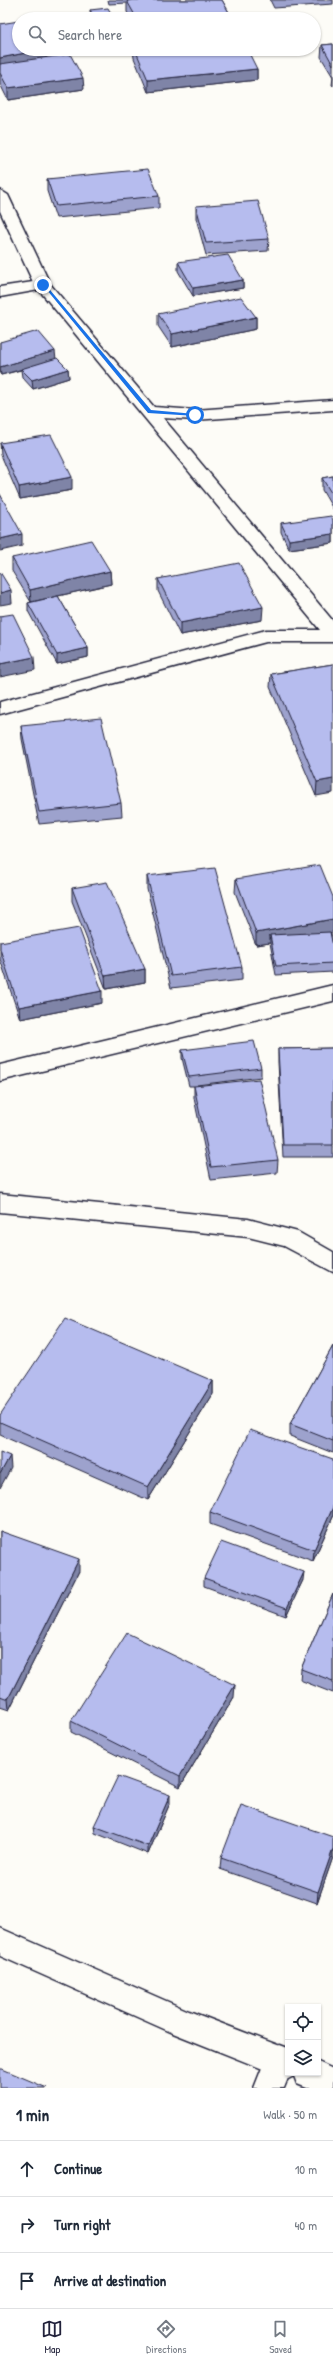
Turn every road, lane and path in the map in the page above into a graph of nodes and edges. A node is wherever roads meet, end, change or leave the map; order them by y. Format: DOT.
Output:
graph roads {
  1 [pos="0,195"];
  2 [pos="43,285"];
  3 [pos="0,292"];
  4 [pos="333,405"];
  5 [pos="150,412"];
  6 [pos="333,635"];
  7 [pos="0,708"];
  8 [pos="333,993"];
  9 [pos="0,1073"];
  10 [pos="0,1203"];
  11 [pos="333,1263"];
  12 [pos="0,1942"];
  13 [pos="284,2062"];
  14 [pos="315,2076"];
  15 [pos="333,2084"];
  16 [pos="269,2088"];
  1 -- 2 [label="street"];
  2 -- 3 [label="street"];
  2 -- 5 [label="street"];
  4 -- 5 [label="street"];
  5 -- 6 [label="street"];
  6 -- 7 [label="street"];
  8 -- 9 [label="street"];
  10 -- 11 [label="street"];
  12 -- 13 [label="street"];
  13 -- 16 [label="street"];
  14 -- 15 [label="street"];
}
